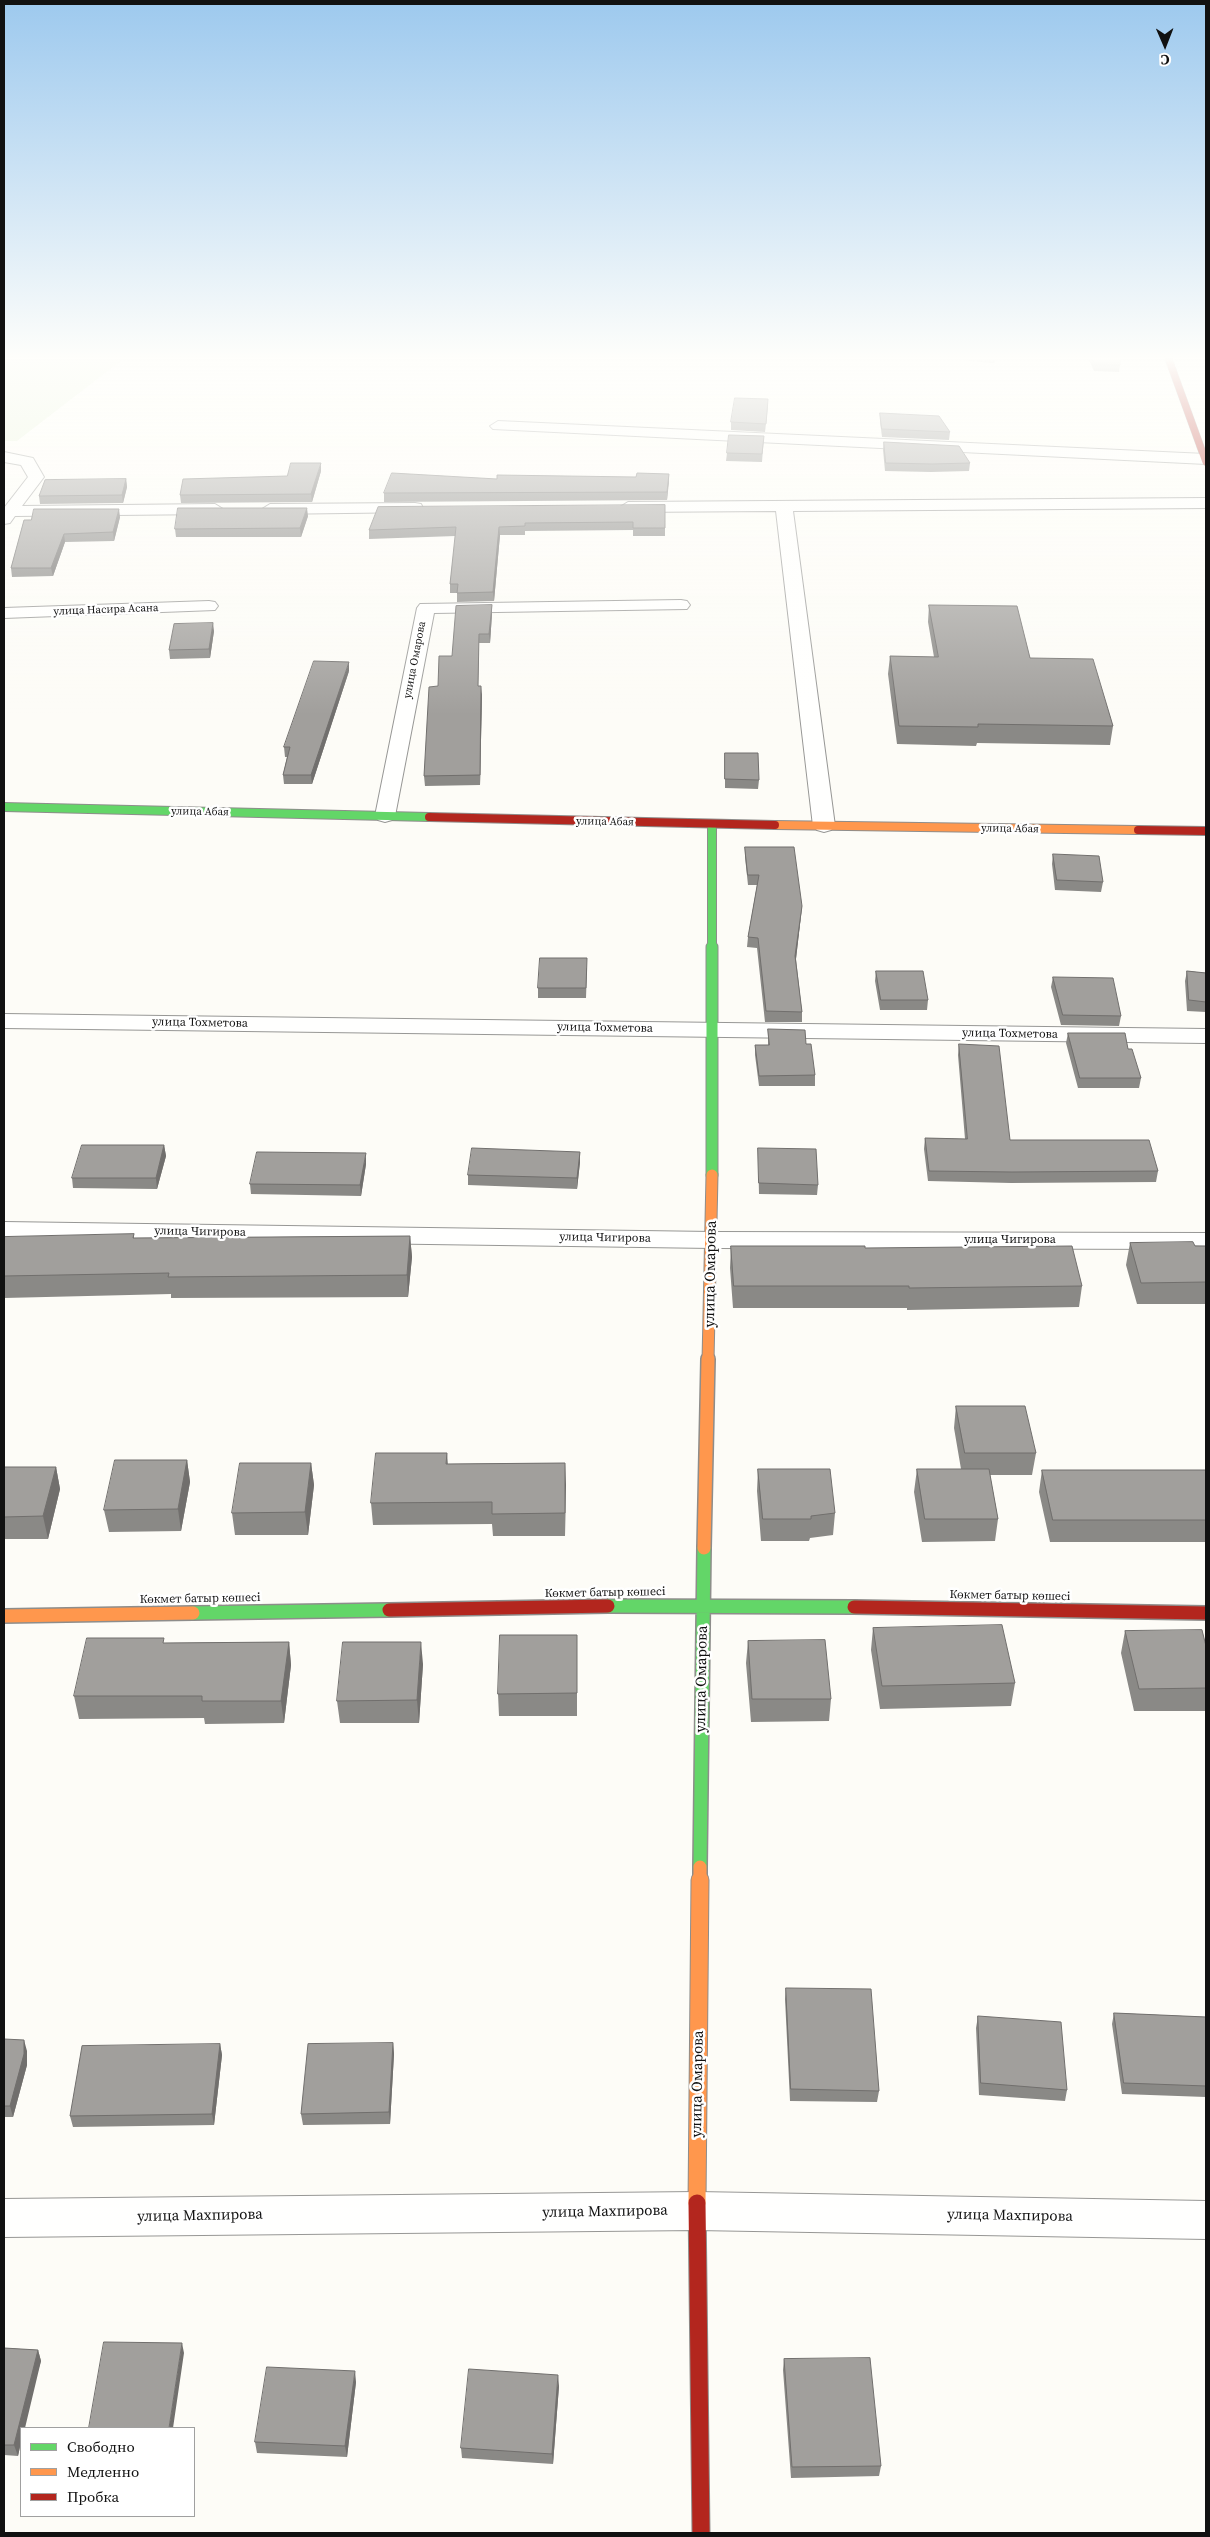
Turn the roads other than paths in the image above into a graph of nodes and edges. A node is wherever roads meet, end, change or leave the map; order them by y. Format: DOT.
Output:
graph roads {
  1 [pos="35,478"];
  2 [pos="1206,503"];
  3 [pos="784,506"];
  4 [pos="616,507"];
  5 [pos="428,508"];
  6 [pos="230,509"];
  7 [pos="250,509"];
  8 [pos="8,515"];
  9 [pos="681,605"];
  10 [pos="209,606"];
  11 [pos="4,613"];
  12 [pos="4,807"];
  13 [pos="385,816"];
  14 [pos="712,824"];
  15 [pos="824,826"];
  16 [pos="1206,831"];
  17 [pos="4,1021"];
  18 [pos="713,1029"];
  19 [pos="1206,1036"];
  20 [pos="4,1230"];
  21 [pos="712,1240"];
  22 [pos="1206,1241"];
  23 [pos="702,1605"];
  24 [pos="1206,1613"];
  25 [pos="4,1616"];
  26 [pos="697,2211"];
  27 [pos="4,2218"];
  28 [pos="1206,2220"];
  29 [pos="701,2533"];
  1 -- 8 [label="street"];
  2 -- 3 [label="street"];
  3 -- 4 [label="street"];
  3 -- 15 [label="street"];
  5 -- 7 [label="street"];
  6 -- 8 [label="street"];
  9 -- 13 [label="street, улица Омарова"];
  10 -- 11 [label="street, улица Насира Асана"];
  12 -- 13 [label="street, улица Абая"];
  13 -- 14 [label="street, улица Абая"];
  14 -- 15 [label="street, улица Абая"];
  14 -- 18 [label="street, улица Омарова"];
  15 -- 16 [label="street, улица Абая"];
  17 -- 18 [label="street, улица Тохметова"];
  18 -- 19 [label="street, улица Тохметова"];
  18 -- 21 [label="street, улица Омарова"];
  20 -- 21 [label="street, улица Чигирова"];
  21 -- 22 [label="street, улица Чигирова"];
  21 -- 23 [label="street, улица Омарова"];
  23 -- 24 [label="street, Көкмет батыр көшесі"];
  23 -- 25 [label="street, Көкмет батыр көшесі"];
  23 -- 26 [label="street, улица Омарова"];
  26 -- 27 [label="street, улица Махпирова"];
  26 -- 28 [label="street, улица Махпирова"];
  26 -- 29 [label="street, улица Омарова"];
}
